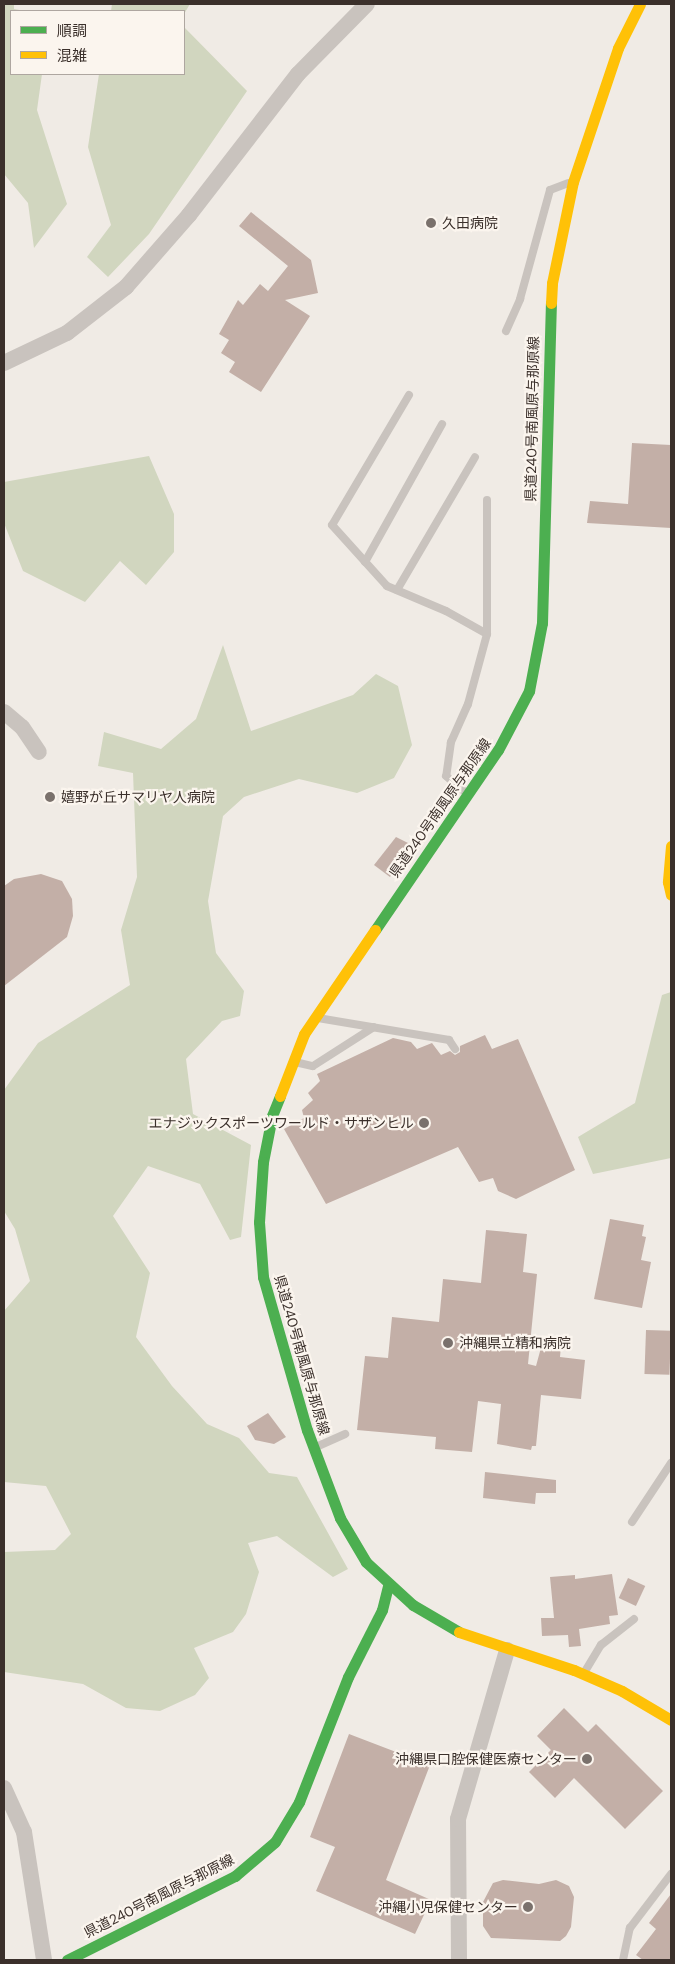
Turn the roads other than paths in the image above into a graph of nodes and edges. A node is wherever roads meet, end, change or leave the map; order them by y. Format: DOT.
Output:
graph roads {
  1 [pos="367,4"];
  2 [pos="640,4"];
  3 [pos="573,182"];
  4 [pos="506,331"];
  5 [pos="4,363"];
  6 [pos="409,394"];
  7 [pos="442,424"];
  8 [pos="475,457"];
  9 [pos="487,500"];
  10 [pos="365,562"];
  11 [pos="397,590"];
  12 [pos="487,634"];
  13 [pos="4,712"];
  14 [pos="39,752"];
  15 [pos="468,794"];
  16 [pos="671,846"];
  17 [pos="671,895"];
  18 [pos="314,1018"];
  19 [pos="374,1027"];
  20 [pos="455,1049"];
  21 [pos="292,1061"];
  22 [pos="345,1434"];
  23 [pos="314,1448"];
  24 [pos="671,1463"];
  25 [pos="632,1522"];
  26 [pos="388,1586"];
  27 [pos="634,1619"];
  28 [pos="507,1650"];
  29 [pos="582,1674"];
  30 [pos="671,1720"];
  31 [pos="4,1788"];
  32 [pos="671,1874"];
  33 [pos="44,1960"];
  34 [pos="67,1960"];
  35 [pos="459,1960"];
  36 [pos="623,1960"];
  1 -- 5 [label="street"];
  2 -- 3 [label="main road, 県道240号南風原与那原線"];
  3 -- 4 [label="lane"];
  3 -- 15 [label="main road, 県道240号南風原与那原線"];
  6 -- 10 [label="lane"];
  7 -- 10 [label="lane"];
  8 -- 11 [label="lane"];
  9 -- 12 [label="lane"];
  10 -- 11 [label="lane"];
  11 -- 12 [label="lane"];
  12 -- 15 [label="lane"];
  13 -- 14 [label="street"];
  15 -- 18 [label="main road, 県道240号南風原与那原線"];
  16 -- 17 [label="main road"];
  18 -- 19 [label="lane"];
  18 -- 21 [label="main road, 県道240号南風原与那原線"];
  19 -- 20 [label="lane"];
  19 -- 21 [label="lane"];
  21 -- 23 [label="main road, 県道240号南風原与那原線"];
  22 -- 23 [label="lane"];
  23 -- 26 [label="main road, 県道240号南風原与那原線"];
  24 -- 25 [label="lane"];
  26 -- 28 [label="main road, 県道240号南風原与那原線"];
  26 -- 34 [label="main road, 県道240号南風原与那原線"];
  27 -- 29 [label="lane"];
  28 -- 29 [label="main road, 県道240号南風原与那原線"];
  28 -- 35 [label="street"];
  29 -- 30 [label="main road, 県道240号南風原与那原線"];
  31 -- 33 [label="street"];
  32 -- 36 [label="lane"];
}
